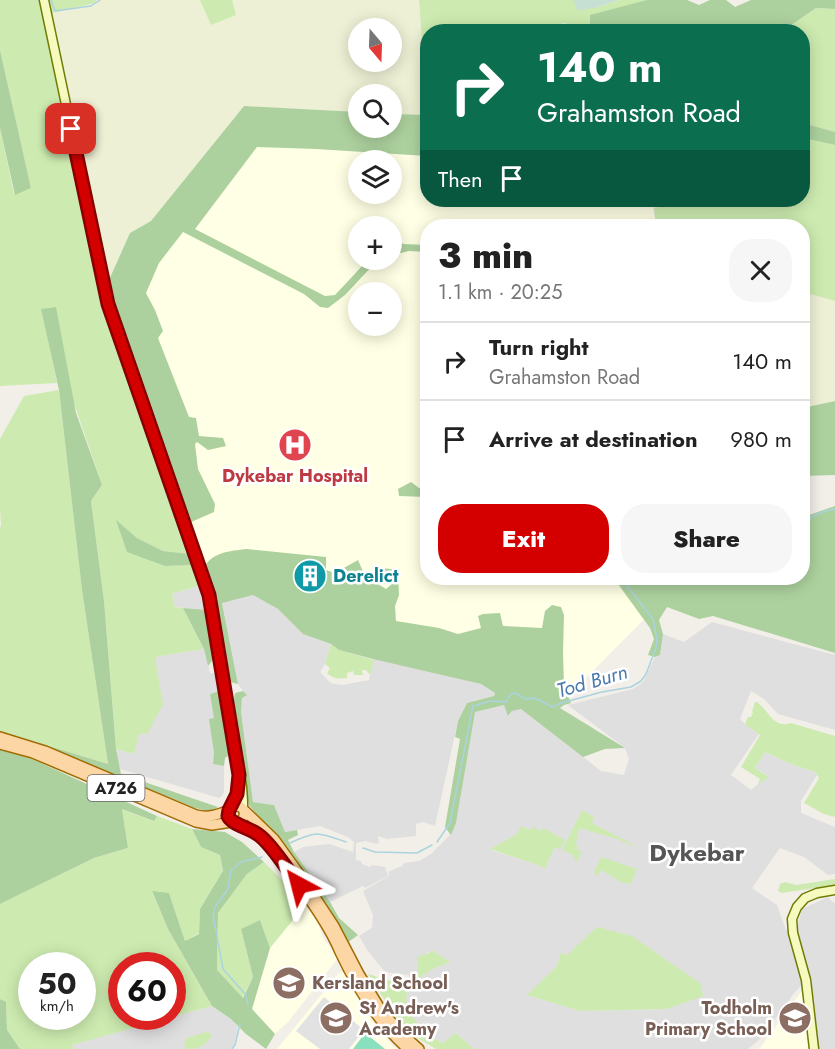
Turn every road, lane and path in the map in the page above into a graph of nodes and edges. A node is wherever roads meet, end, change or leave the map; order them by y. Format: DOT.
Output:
graph roads {
  1 [pos="44,0"];
  2 [pos="0,737"];
  3 [pos="0,744"];
  4 [pos="239,775"];
  5 [pos="230,809"];
  6 [pos="243,810"];
  7 [pos="234,822"];
  8 [pos="835,890"];
  9 [pos="408,1049"];
  10 [pos="419,1049"];
  11 [pos="814,1049"];
  1 -- 4 [label="main road"];
  2 -- 5 [label="main road, A726"];
  3 -- 7 [label="main road, A726"];
  4 -- 5 [label="main road"];
  4 -- 6 [label="main road"];
  5 -- 6 [label="main road"];
  5 -- 7 [label="main road"];
  6 -- 7 [label="main road"];
  6 -- 10 [label="main road"];
  7 -- 9 [label="main road"];
  8 -- 11 [label="main road"];
}
